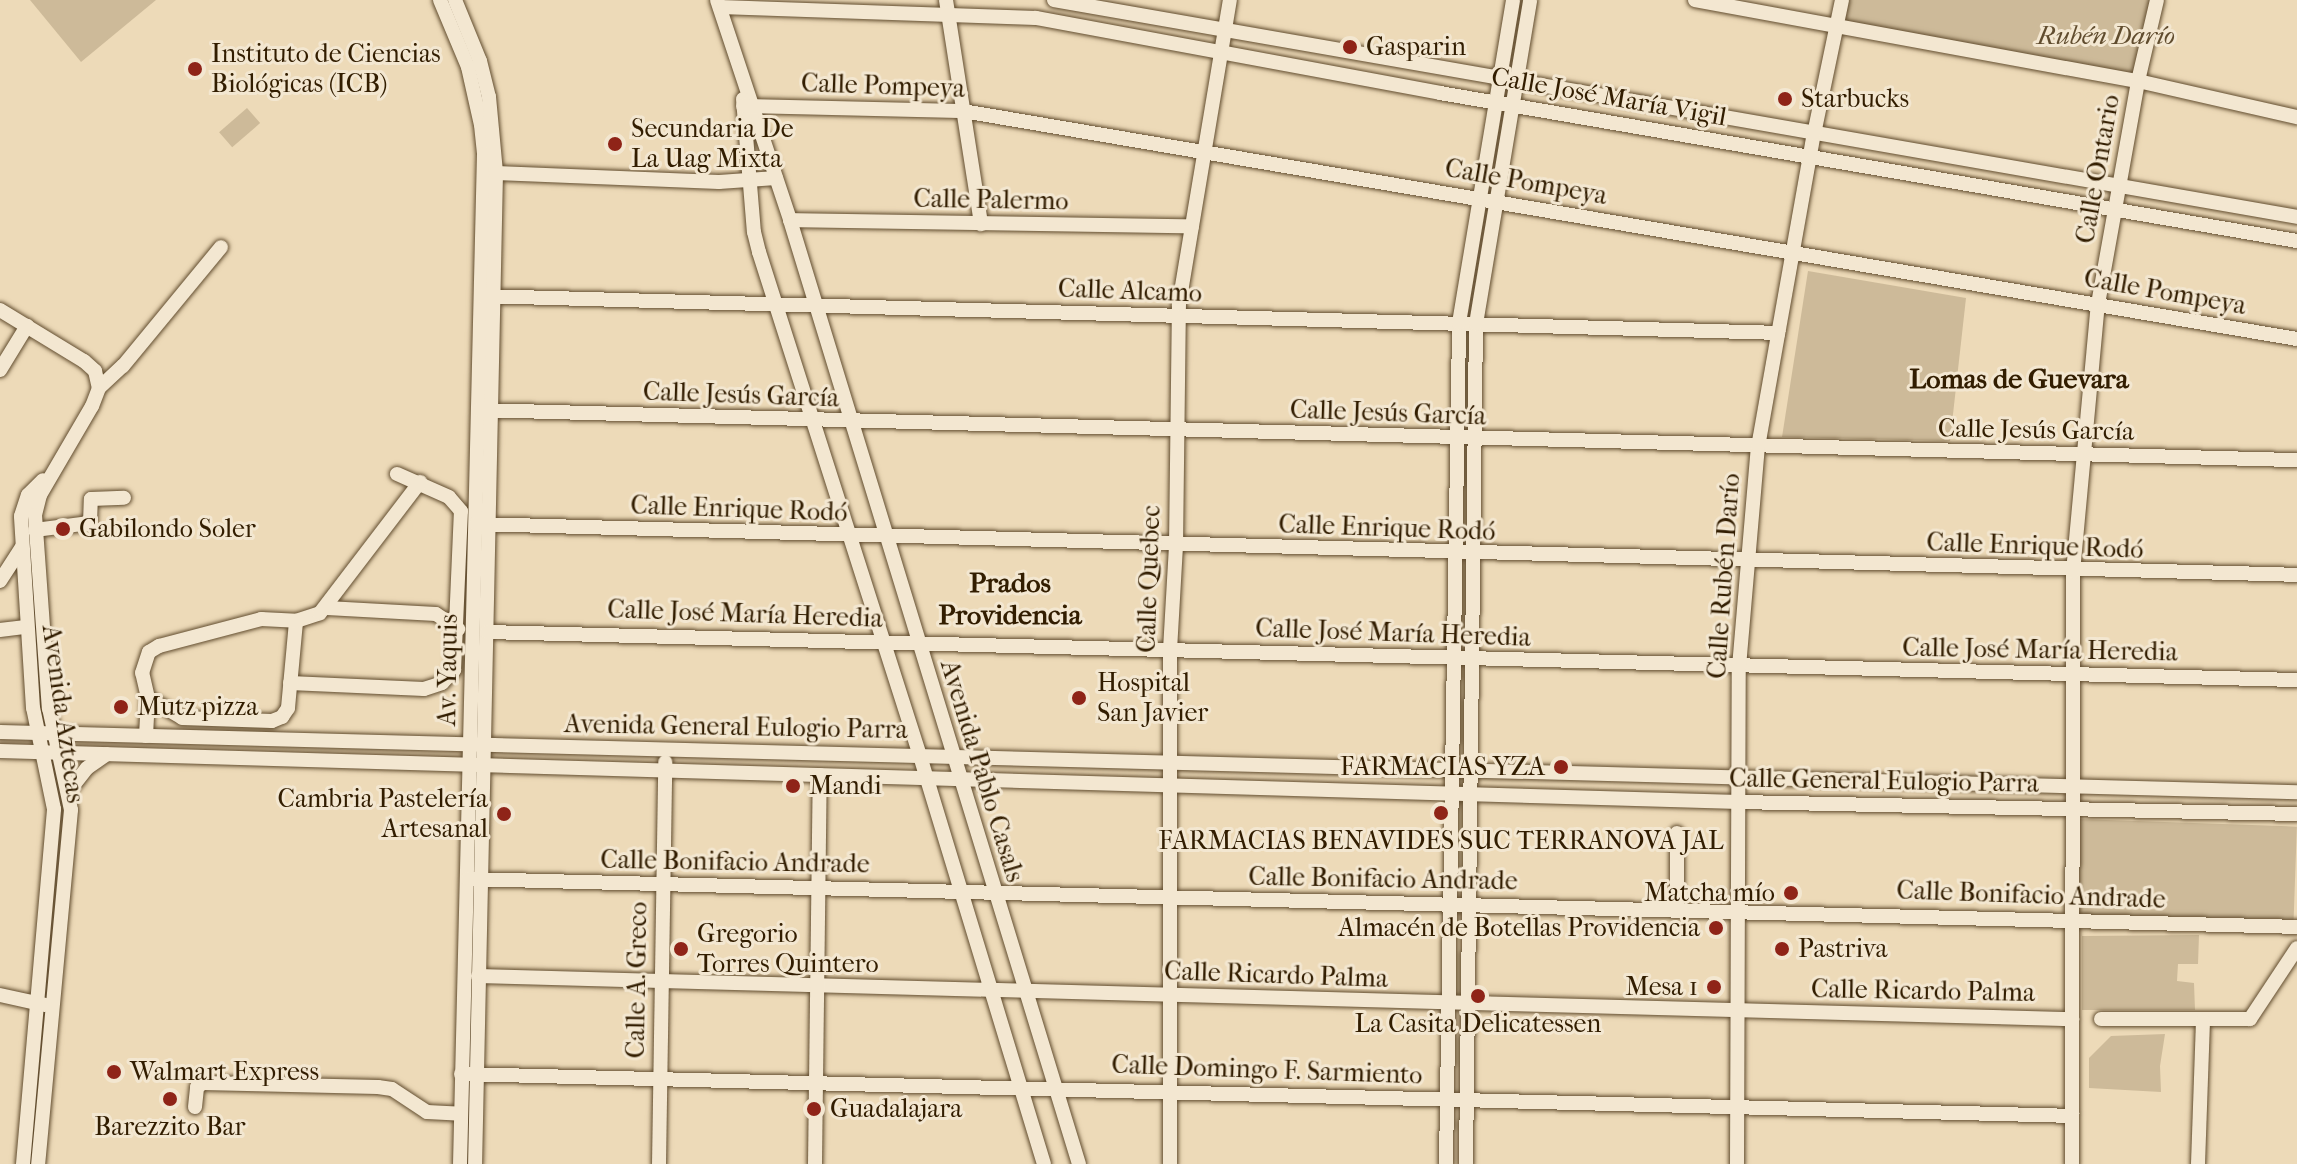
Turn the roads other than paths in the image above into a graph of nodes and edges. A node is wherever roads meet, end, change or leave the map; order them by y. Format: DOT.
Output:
graph roads {
  1 [pos="440,0"];
  2 [pos="455,0"];
  3 [pos="1054,0"];
  4 [pos="1230,0"];
  5 [pos="1513,0"];
  6 [pos="1530,0"];
  7 [pos="1695,0"];
  8 [pos="1842,0"];
  9 [pos="2157,0"];
  10 [pos="719,4"];
  11 [pos="947,7"];
  12 [pos="1836,26"];
  13 [pos="1224,32"];
  14 [pos="1221,52"];
  15 [pos="1499,80"];
  16 [pos="2138,81"];
  17 [pos="1516,83"];
  18 [pos="1496,101"];
  19 [pos="1513,105"];
  20 [pos="748,106"];
  21 [pos="963,111"];
  22 [pos="2297,117"];
  23 [pos="1814,134"];
  24 [pos="1204,152"];
  25 [pos="1810,157"];
  26 [pos="490,175"];
  27 [pos="776,178"];
  28 [pos="749,181"];
  29 [pos="2118,186"];
  30 [pos="1480,198"];
  31 [pos="1496,201"];
  32 [pos="2115,209"];
  33 [pos="2297,217"];
  34 [pos="790,220"];
  35 [pos="981,224"];
  36 [pos="1192,226"];
  37 [pos="2297,241"];
  38 [pos="221,247"];
  39 [pos="1793,251"];
  40 [pos="488,296"];
  41 [pos="778,304"];
  42 [pos="2098,304"];
  43 [pos="815,305"];
  44 [pos="0,310"];
  45 [pos="1178,316"];
  46 [pos="1459,323"];
  47 [pos="1476,324"];
  48 [pos="27,326"];
  49 [pos="1778,333"];
  50 [pos="2297,339"];
  51 [pos="0,370"];
  52 [pos="99,388"];
  53 [pos="486,410"];
  54 [pos="815,421"];
  55 [pos="851,422"];
  56 [pos="1177,431"];
  57 [pos="1457,439"];
  58 [pos="1474,440"];
  59 [pos="1758,447"];
  60 [pos="2086,455"];
  61 [pos="2297,460"];
  62 [pos="52,472"];
  63 [pos="397,474"];
  64 [pos="420,482"];
  65 [pos="124,498"];
  66 [pos="483,525"];
  67 [pos="35,530"];
  68 [pos="851,537"];
  69 [pos="885,538"];
  70 [pos="1176,546"];
  71 [pos="22,547"];
  72 [pos="1455,554"];
  73 [pos="1473,555"];
  74 [pos="1748,561"];
  75 [pos="2073,572"];
  76 [pos="2297,575"];
  77 [pos="0,581"];
  78 [pos="459,596"];
  79 [pos="327,608"];
  80 [pos="436,614"];
  81 [pos="31,617"];
  82 [pos="296,621"];
  83 [pos="458,629"];
  84 [pos="0,630"];
  85 [pos="487,632"];
  86 [pos="884,642"];
  87 [pos="917,643"];
  88 [pos="1170,650"];
  89 [pos="1454,659"];
  90 [pos="1471,659"];
  91 [pos="1739,667"];
  92 [pos="2073,675"];
  93 [pos="2297,680"];
  94 [pos="290,683"];
  95 [pos="150,700"];
  96 [pos="0,732"];
  97 [pos="37,733"];
  98 [pos="55,733"];
  99 [pos="149,736"];
  100 [pos="276,739"];
  101 [pos="478,744"];
  102 [pos="665,749"];
  103 [pos="0,751"];
  104 [pos="42,752"];
  105 [pos="60,752"];
  106 [pos="107,754"];
  107 [pos="920,756"];
  108 [pos="951,756"];
  109 [pos="276,759"];
  110 [pos="1169,762"];
  111 [pos="477,765"];
  112 [pos="665,770"];
  113 [pos="1452,771"];
  114 [pos="1470,771"];
  115 [pos="820,775"];
  116 [pos="926,778"];
  117 [pos="958,779"];
  118 [pos="1739,779"];
  119 [pos="1169,784"];
  120 [pos="2072,787"];
  121 [pos="69,791"];
  122 [pos="2297,792"];
  123 [pos="1452,793"];
  124 [pos="1470,794"];
  125 [pos="1739,802"];
  126 [pos="2072,809"];
  127 [pos="2297,814"];
  128 [pos="1677,833"];
  129 [pos="475,879"];
  130 [pos="662,884"];
  131 [pos="819,888"];
  132 [pos="961,892"];
  133 [pos="994,893"];
  134 [pos="1172,897"];
  135 [pos="1450,904"];
  136 [pos="1469,905"];
  137 [pos="1677,910"];
  138 [pos="1737,912"];
  139 [pos="2072,921"];
  140 [pos="2297,927"];
  141 [pos="2297,948"];
  142 [pos="478,976"];
  143 [pos="661,980"];
  144 [pos="817,984"];
  145 [pos="989,989"];
  146 [pos="1028,993"];
  147 [pos="0,995"];
  148 [pos="1171,996"];
  149 [pos="37,1004"];
  150 [pos="1448,1004"];
  151 [pos="1468,1005"];
  152 [pos="54,1006"];
  153 [pos="1737,1011"];
  154 [pos="2072,1019"];
  155 [pos="2101,1019"];
  156 [pos="2203,1022"];
  157 [pos="469,1074"];
  158 [pos="660,1078"];
  159 [pos="816,1082"];
  160 [pos="1019,1087"];
  161 [pos="1056,1088"];
  162 [pos="1171,1092"];
  163 [pos="1447,1100"];
  164 [pos="1466,1100"];
  165 [pos="195,1107"];
  166 [pos="1737,1108"];
  167 [pos="461,1114"];
  168 [pos="2072,1116"];
  169 [pos="23,1164"];
  170 [pos="38,1164"];
  171 [pos="460,1164"];
  172 [pos="475,1164"];
  173 [pos="659,1164"];
  174 [pos="815,1164"];
  175 [pos="1044,1164"];
  176 [pos="1079,1164"];
  177 [pos="1170,1164"];
  178 [pos="1446,1164"];
  179 [pos="1466,1164"];
  180 [pos="1737,1164"];
  181 [pos="2072,1164"];
  182 [pos="2198,1164"];
  1 -- 26 [label="street"];
  2 -- 26 [label="street"];
  3 -- 13 [label="street, Calle José María Vigil"];
  4 -- 13 [label="street, Calle Quebec"];
  5 -- 15 [label="street"];
  6 -- 17 [label="street"];
  7 -- 12 [label="street"];
  8 -- 12 [label="street, Calle Rubén Darío"];
  9 -- 16 [label="street, Calle Ontario"];
  10 -- 11 [label="street, Calle José María Vigil"];
  10 -- 20 [label="street, Avenida Pablo Casals"];
  11 -- 14 [label="street, Calle José María Vigil"];
  11 -- 21 [label="street"];
  12 -- 16 [label="street"];
  12 -- 23 [label="street, Calle Rubén Darío"];
  13 -- 14 [label="street, Calle Quebec"];
  13 -- 15 [label="street, Calle José María Vigil"];
  14 -- 18 [label="street, Calle José María Vigil"];
  14 -- 24 [label="street, Calle Quebec"];
  15 -- 17 [label="street, Calle José María Vigil"];
  15 -- 18 [label="street"];
  16 -- 22 [label="street"];
  16 -- 29 [label="street, Calle Ontario"];
  17 -- 19 [label="street"];
  17 -- 23 [label="street, Calle José María Vigil"];
  18 -- 19 [label="street, Calle José María Vigil"];
  18 -- 30 [label="street"];
  19 -- 25 [label="street, Calle José María Vigil"];
  19 -- 31 [label="street"];
  20 -- 21 [label="street, Calle Pompeya"];
  20 -- 27 [label="street, Avenida Pablo Casals"];
  20 -- 28 [label="street, Avenida Pablo Casals"];
  21 -- 24 [label="street, Calle Pompeya"];
  21 -- 35 [label="street"];
  23 -- 25 [label="street, Calle Rubén Darío"];
  23 -- 29 [label="street, Calle José María Vigil"];
  24 -- 30 [label="street, Calle Pompeya"];
  24 -- 36 [label="street, Calle Quebec"];
  25 -- 32 [label="street, Calle José María Vigil"];
  25 -- 39 [label="street, Calle Rubén Darío"];
  26 -- 28 [label="street"];
  26 -- 40 [label="street, Av. Yaquis"];
  27 -- 28 [label="street"];
  27 -- 34 [label="street, Avenida Pablo Casals"];
  28 -- 41 [label="street, Avenida Pablo Casals"];
  29 -- 32 [label="street, Calle Ontario"];
  29 -- 33 [label="street, Calle José María Vigil"];
  30 -- 31 [label="street, Calle Pompeya"];
  30 -- 46 [label="street"];
  31 -- 39 [label="street, Calle Pompeya"];
  31 -- 47 [label="street"];
  32 -- 37 [label="street, Calle José María Vigil"];
  32 -- 42 [label="street, Calle Ontario"];
  34 -- 35 [label="street, Calle Palermo"];
  34 -- 43 [label="street, Avenida Pablo Casals"];
  35 -- 36 [label="street, Calle Palermo"];
  36 -- 45 [label="street, Calle Quebec"];
  38 -- 52 [label="street, Avenida Aztecas"];
  39 -- 42 [label="street, Calle Pompeya"];
  39 -- 49 [label="street, Calle Rubén Darío"];
  40 -- 41 [label="street, Calle Alcamo"];
  40 -- 53 [label="street, Av. Yaquis"];
  41 -- 43 [label="street, Calle Alcamo"];
  41 -- 54 [label="street, Avenida Pablo Casals"];
  42 -- 50 [label="street, Calle Pompeya"];
  42 -- 60 [label="street, Calle Ontario"];
  43 -- 45 [label="street, Calle Alcamo"];
  43 -- 55 [label="street, Avenida Pablo Casals"];
  44 -- 48 [label="street"];
  45 -- 46 [label="street, Calle Alcamo"];
  45 -- 56 [label="street, Calle Quebec"];
  46 -- 47 [label="street, Calle Alcamo"];
  46 -- 57 [label="street"];
  47 -- 49 [label="street, Calle Alcamo"];
  47 -- 58 [label="street"];
  48 -- 51 [label="street"];
  48 -- 52 [label="street"];
  49 -- 59 [label="street, Calle Rubén Darío"];
  52 -- 62 [label="street, Avenida Aztecas"];
  53 -- 54 [label="street, Calle Jesús García"];
  53 -- 66 [label="street, Av. Yaquis"];
  54 -- 55 [label="street, Calle Jesús García"];
  54 -- 68 [label="street, Avenida Pablo Casals"];
  55 -- 56 [label="street, Calle Jesús García"];
  55 -- 69 [label="street, Avenida Pablo Casals"];
  56 -- 57 [label="street, Calle Jesús García"];
  56 -- 70 [label="street, Calle Quebec"];
  57 -- 58 [label="street, Calle Jesús García"];
  57 -- 72 [label="street"];
  58 -- 59 [label="street, Calle Jesús García"];
  58 -- 73 [label="street"];
  59 -- 60 [label="street, Calle Jesús García"];
  59 -- 74 [label="street, Calle Rubén Darío"];
  60 -- 61 [label="street, Calle Jesús García"];
  60 -- 75 [label="street, Calle Ontario"];
  62 -- 67 [label="street, Avenida Aztecas"];
  62 -- 71 [label="street, Avenida Aztecas"];
  63 -- 64 [label="street"];
  64 -- 78 [label="street"];
  64 -- 79 [label="street"];
  65 -- 67 [label="street"];
  66 -- 68 [label="street, Calle Enrique Rodó"];
  66 -- 85 [label="street, Av. Yaquis"];
  66 -- 101 [label="street, Av. Yaquis"];
  67 -- 81 [label="street, Avenida Aztecas"];
  68 -- 69 [label="street, Calle Enrique Rodó"];
  68 -- 86 [label="street, Avenida Pablo Casals"];
  69 -- 70 [label="street, Calle Enrique Rodó"];
  69 -- 87 [label="street, Avenida Pablo Casals"];
  70 -- 72 [label="street, Calle Enrique Rodó"];
  70 -- 88 [label="street, Calle Quebec"];
  71 -- 77 [label="street"];
  71 -- 81 [label="street, Avenida Aztecas"];
  72 -- 73 [label="street, Calle Enrique Rodó"];
  72 -- 89 [label="street"];
  73 -- 74 [label="street, Calle Enrique Rodó"];
  73 -- 90 [label="street"];
  74 -- 75 [label="street, Calle Enrique Rodó"];
  74 -- 91 [label="street, Calle Rubén Darío"];
  75 -- 76 [label="street, Calle Enrique Rodó"];
  75 -- 92 [label="street, Calle Ontario"];
  78 -- 80 [label="street"];
  78 -- 83 [label="street"];
  79 -- 80 [label="street"];
  79 -- 82 [label="street"];
  80 -- 83 [label="street"];
  81 -- 84 [label="street"];
  81 -- 97 [label="street, Avenida Aztecas"];
  81 -- 98 [label="street, Avenida Aztecas"];
  82 -- 94 [label="street"];
  82 -- 95 [label="street"];
  83 -- 94 [label="street"];
  85 -- 86 [label="street, Calle José María Heredia"];
  85 -- 101 [label="street, Av. Yaquis"];
  86 -- 87 [label="street, Calle José María Heredia"];
  86 -- 107 [label="street, Avenida Pablo Casals"];
  87 -- 88 [label="street, Calle José María Heredia"];
  87 -- 108 [label="street, Avenida Pablo Casals"];
  88 -- 89 [label="street, Calle José María Heredia"];
  88 -- 110 [label="street, Calle Quebec"];
  89 -- 90 [label="street, Calle José María Heredia"];
  89 -- 113 [label="street"];
  90 -- 91 [label="street, Calle José María Heredia"];
  90 -- 114 [label="street"];
  91 -- 92 [label="street, Calle José María Heredia"];
  91 -- 118 [label="street, Calle Rubén Darío"];
  92 -- 93 [label="street, Calle José María Heredia"];
  92 -- 120 [label="street, Calle Ontario"];
  94 -- 95 [label="street"];
  95 -- 99 [label="street"];
  96 -- 97 [label="street, Avenida General Eulogio Parra"];
  97 -- 98 [label="street, Avenida General Eulogio Parra"];
  97 -- 104 [label="street, Avenida Aztecas"];
  98 -- 99 [label="street, Avenida General Eulogio Parra"];
  98 -- 105 [label="street, Avenida Aztecas"];
  99 -- 100 [label="street, Avenida General Eulogio Parra"];
  100 -- 101 [label="street, Avenida General Eulogio Parra"];
  100 -- 109 [label="street"];
  101 -- 102 [label="street, Avenida General Eulogio Parra"];
  101 -- 111 [label="street"];
  102 -- 107 [label="street, Avenida General Eulogio Parra"];
  102 -- 112 [label="street, Calle A. Greco"];
  103 -- 104 [label="street, Avenida General Eulogio Parra"];
  104 -- 105 [label="street, Avenida General Eulogio Parra"];
  104 -- 149 [label="street, Avenida Aztecas"];
  105 -- 106 [label="street, Avenida General Eulogio Parra"];
  105 -- 121 [label="street, Avenida Aztecas"];
  106 -- 109 [label="street, Avenida General Eulogio Parra"];
  106 -- 121 [label="street"];
  107 -- 108 [label="street, Avenida General Eulogio Parra"];
  107 -- 116 [label="street, Avenida Pablo Casals"];
  108 -- 110 [label="street, Avenida General Eulogio Parra"];
  108 -- 117 [label="street, Avenida Pablo Casals"];
  109 -- 111 [label="street, Avenida General Eulogio Parra"];
  110 -- 113 [label="street, Avenida General Eulogio Parra"];
  110 -- 119 [label="street, Calle Quebec"];
  111 -- 112 [label="street, Avenida General Eulogio Parra"];
  111 -- 129 [label="street, Av. Yaquis"];
  111 -- 129 [label="street, Av. Yaquis"];
  112 -- 115 [label="street, Avenida General Eulogio Parra"];
  112 -- 130 [label="street, Calle A. Greco"];
  113 -- 114 [label="street, Avenida General Eulogio Parra"];
  113 -- 123 [label="street"];
  114 -- 118 [label="street, Calle General Eulogio Parra"];
  114 -- 124 [label="street"];
  115 -- 116 [label="street, Avenida General Eulogio Parra"];
  115 -- 131 [label="street"];
  116 -- 117 [label="street, Avenida General Eulogio Parra"];
  116 -- 132 [label="street, Avenida Pablo Casals"];
  117 -- 119 [label="street, Avenida General Eulogio Parra"];
  117 -- 133 [label="street, Avenida Pablo Casals"];
  118 -- 120 [label="street, Calle General Eulogio Parra"];
  118 -- 125 [label="street, Calle Rubén Darío"];
  119 -- 123 [label="street, Avenida General Eulogio Parra"];
  119 -- 134 [label="street, Calle Quebec"];
  120 -- 122 [label="street, Calle General Eulogio Parra"];
  120 -- 126 [label="street, Calle Ontario"];
  121 -- 152 [label="street, Avenida Aztecas"];
  123 -- 124 [label="street, Avenida General Eulogio Parra"];
  123 -- 135 [label="street"];
  124 -- 125 [label="street, Calle General Eulogio Parra"];
  124 -- 136 [label="street"];
  125 -- 126 [label="street, Calle General Eulogio Parra"];
  125 -- 138 [label="street, Calle Rubén Darío"];
  126 -- 127 [label="street, Calle General Eulogio Parra"];
  126 -- 139 [label="street, Calle Ontario"];
  128 -- 137 [label="street"];
  129 -- 130 [label="street, Calle Bonifacio Andrade"];
  129 -- 142 [label="street, Av. Yaquis"];
  129 -- 157 [label="street, Av. Yaquis"];
  130 -- 131 [label="street, Calle Bonifacio Andrade"];
  130 -- 143 [label="street, Calle A. Greco"];
  131 -- 132 [label="street, Calle Bonifacio Andrade"];
  131 -- 144 [label="street"];
  132 -- 133 [label="street, Calle Bonifacio Andrade"];
  132 -- 145 [label="street, Avenida Pablo Casals"];
  133 -- 134 [label="street, Calle Bonifacio Andrade"];
  133 -- 146 [label="street, Avenida Pablo Casals"];
  134 -- 135 [label="street, Calle Bonifacio Andrade"];
  134 -- 148 [label="street, Calle Quebec"];
  135 -- 136 [label="street, Calle Bonifacio Andrade"];
  135 -- 150 [label="street"];
  136 -- 137 [label="street, Calle Bonifacio Andrade"];
  136 -- 151 [label="street"];
  137 -- 138 [label="street, Calle Bonifacio Andrade"];
  138 -- 139 [label="street, Calle Bonifacio Andrade"];
  138 -- 153 [label="street, Calle Rubén Darío"];
  139 -- 140 [label="street, Calle Bonifacio Andrade"];
  139 -- 154 [label="street, Calle Ontario"];
  141 -- 156 [label="street"];
  142 -- 143 [label="street, Calle Ricardo Palma"];
  142 -- 157 [label="street, Av. Yaquis"];
  143 -- 144 [label="street, Calle Ricardo Palma"];
  143 -- 158 [label="street, Calle A. Greco"];
  144 -- 145 [label="street, Calle Ricardo Palma"];
  144 -- 159 [label="street"];
  145 -- 146 [label="street, Calle Ricardo Palma"];
  145 -- 160 [label="street, Avenida Pablo Casals"];
  146 -- 148 [label="street, Calle Ricardo Palma"];
  146 -- 161 [label="street, Avenida Pablo Casals"];
  147 -- 149 [label="street"];
  148 -- 150 [label="street, Calle Ricardo Palma"];
  148 -- 162 [label="street, Calle Quebec"];
  149 -- 152 [label="street"];
  149 -- 169 [label="street, Avenida Aztecas"];
  150 -- 151 [label="street, Calle Ricardo Palma"];
  150 -- 163 [label="street"];
  151 -- 153 [label="street, Calle Ricardo Palma"];
  151 -- 164 [label="street"];
  152 -- 170 [label="street, Avenida Aztecas"];
  153 -- 154 [label="street, Calle Ricardo Palma"];
  153 -- 166 [label="street, Calle Rubén Darío"];
  154 -- 168 [label="street, Calle Ontario"];
  155 -- 156 [label="street"];
  156 -- 182 [label="street"];
  157 -- 158 [label="street, Calle Domingo F. Sarmiento"];
  157 -- 167 [label="street, Av. Yaquis"];
  157 -- 172 [label="street, Av. Yaquis"];
  158 -- 159 [label="street, Calle Domingo F. Sarmiento"];
  158 -- 173 [label="street, Calle A. Greco"];
  159 -- 160 [label="street, Calle Domingo F. Sarmiento"];
  159 -- 174 [label="street"];
  160 -- 161 [label="street, Calle Domingo F. Sarmiento"];
  160 -- 175 [label="street, Avenida Pablo Casals"];
  161 -- 162 [label="street, Calle Domingo F. Sarmiento"];
  161 -- 176 [label="street, Avenida Pablo Casals"];
  162 -- 163 [label="street, Calle Domingo F. Sarmiento"];
  162 -- 177 [label="street, Calle Quebec"];
  163 -- 164 [label="street, Calle Domingo F. Sarmiento"];
  163 -- 178 [label="street"];
  164 -- 166 [label="street, Calle Domingo F. Sarmiento"];
  164 -- 179 [label="street"];
  165 -- 167 [label="street"];
  166 -- 168 [label="street, Calle Domingo F. Sarmiento"];
  166 -- 180 [label="street, Calle Rubén Darío"];
  167 -- 171 [label="street, Av. Yaquis"];
  168 -- 181 [label="street, Calle Ontario"];
}
